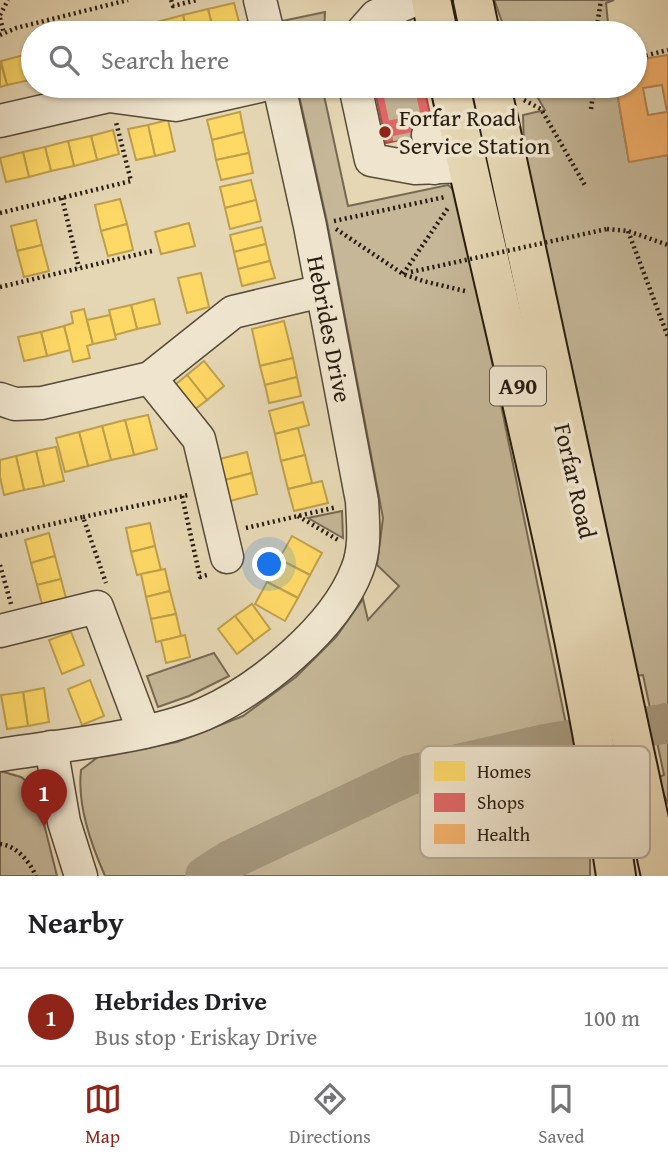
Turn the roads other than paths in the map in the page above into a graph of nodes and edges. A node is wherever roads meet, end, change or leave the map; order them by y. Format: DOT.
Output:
graph roads {
  1 [pos="260,0"];
  2 [pos="473,0"];
  3 [pos="413,10"];
  4 [pos="265,21"];
  5 [pos="372,21"];
  6 [pos="477,21"];
  7 [pos="100,98"];
  8 [pos="126,98"];
  9 [pos="204,98"];
  10 [pos="282,98"];
  11 [pos="363,98"];
  12 [pos="449,98"];
  13 [pos="507,98"];
  14 [pos="0,121"];
  15 [pos="441,166"];
  16 [pos="322,291"];
  17 [pos="150,377"];
  18 [pos="0,399"];
  19 [pos="224,546"];
  20 [pos="8,629"];
  21 [pos="602,683"];
  22 [pos="144,732"];
  23 [pos="603,746"];
  24 [pos="627,746"];
  25 [pos="51,747"];
  26 [pos="0,755"];
  27 [pos="650,823"];
  28 [pos="613,858"];
  29 [pos="661,875"];
  30 [pos="81,876"];
  31 [pos="616,876"];
  1 -- 4 [label="street"];
  2 -- 6 [label="highway"];
  3 -- 5 [label="street"];
  7 -- 14 [label="street"];
  8 -- 9 [label="street"];
  10 -- 16 [label="street, Hebrides Drive"];
  11 -- 15 [label="street"];
  12 -- 15 [label="highway, Forfar Road / A90"];
  13 -- 21 [label="highway, Forfar Road / A90"];
  15 -- 21 [label="highway, Forfar Road / A90"];
  16 -- 17 [label="street"];
  16 -- 22 [label="street, Hebrides Drive"];
  17 -- 18 [label="street"];
  17 -- 19 [label="street"];
  20 -- 22 [label="street"];
  21 -- 23 [label="highway, Forfar Road / A90"];
  21 -- 24 [label="highway, Forfar Road / A90"];
  22 -- 25 [label="street, Hebrides Drive"];
  25 -- 26 [label="street, Hebrides Drive"];
  25 -- 30 [label="street"];
  27 -- 29 [label="highway, Forfar Road / A90"];
  28 -- 31 [label="highway, Forfar Road / A90"];
}
